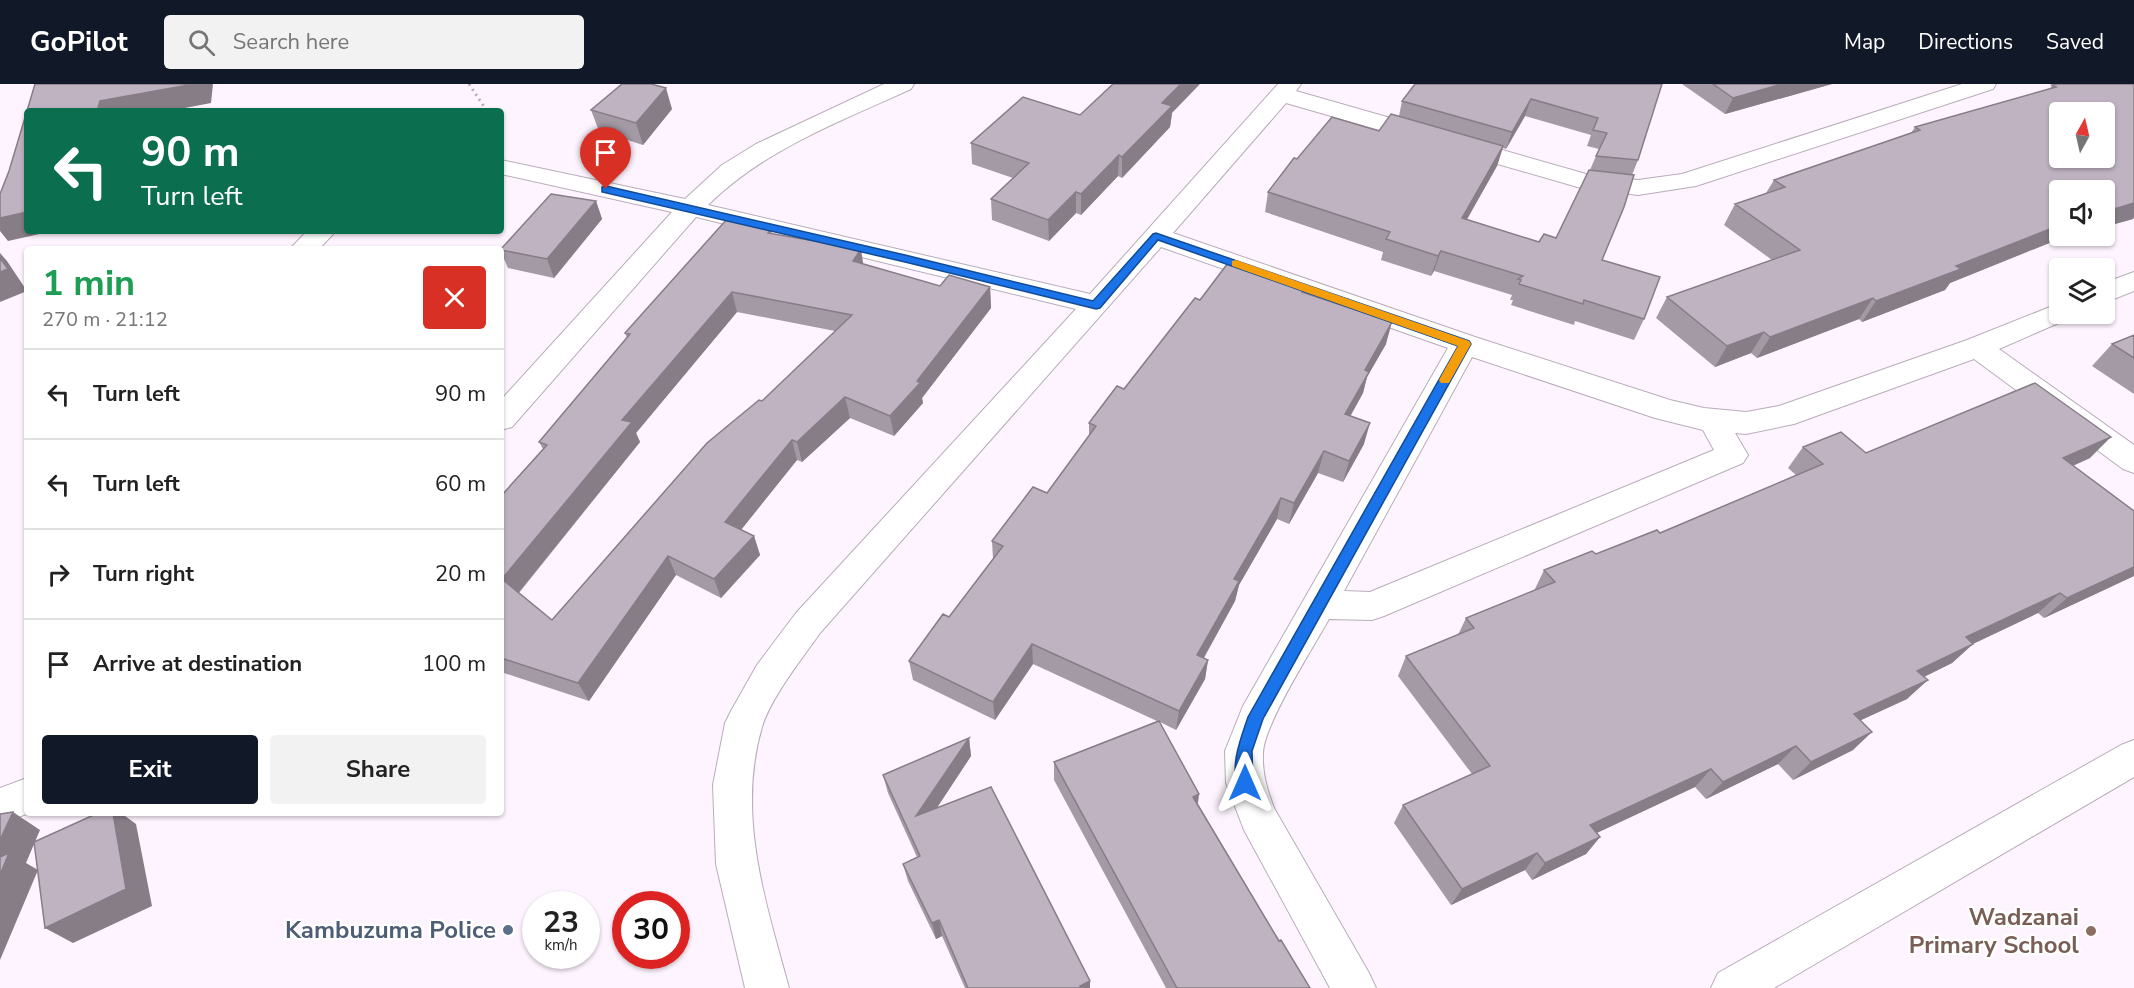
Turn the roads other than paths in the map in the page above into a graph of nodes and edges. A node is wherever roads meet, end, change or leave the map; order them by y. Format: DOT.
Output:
graph roads {
  1 [pos="903,84"];
  2 [pos="1985,84"];
  3 [pos="1285,89"];
  4 [pos="504,167"];
  5 [pos="690,208"];
  6 [pos="320,234"];
  7 [pos="1156,236"];
  8 [pos="306,246"];
  9 [pos="2134,281"];
  10 [pos="2115,289"];
  11 [pos="1096,305"];
  12 [pos="2049,317"];
  13 [pos="1465,344"];
  14 [pos="1977,347"];
  15 [pos="504,416"];
  16 [pos="1713,420"];
  17 [pos="2134,461"];
  18 [pos="1318,605"];
  19 [pos="2134,757"];
  20 [pos="24,797"];
  21 [pos="0,806"];
  22 [pos="767,988"];
  23 [pos="1354,988"];
  24 [pos="1732,988"];
  1 -- 5 [label="street"];
  2 -- 3 [label="street"];
  3 -- 7 [label="street"];
  4 -- 5 [label="street"];
  5 -- 11 [label="street"];
  5 -- 15 [label="street"];
  6 -- 8 [label="street"];
  7 -- 11 [label="street"];
  7 -- 13 [label="street"];
  9 -- 10 [label="street"];
  11 -- 22 [label="street"];
  12 -- 14 [label="street"];
  13 -- 16 [label="street"];
  13 -- 18 [label="street"];
  14 -- 16 [label="street"];
  14 -- 17 [label="street"];
  16 -- 18 [label="street"];
  18 -- 23 [label="street"];
  19 -- 24 [label="street"];
  20 -- 21 [label="street"];
}
